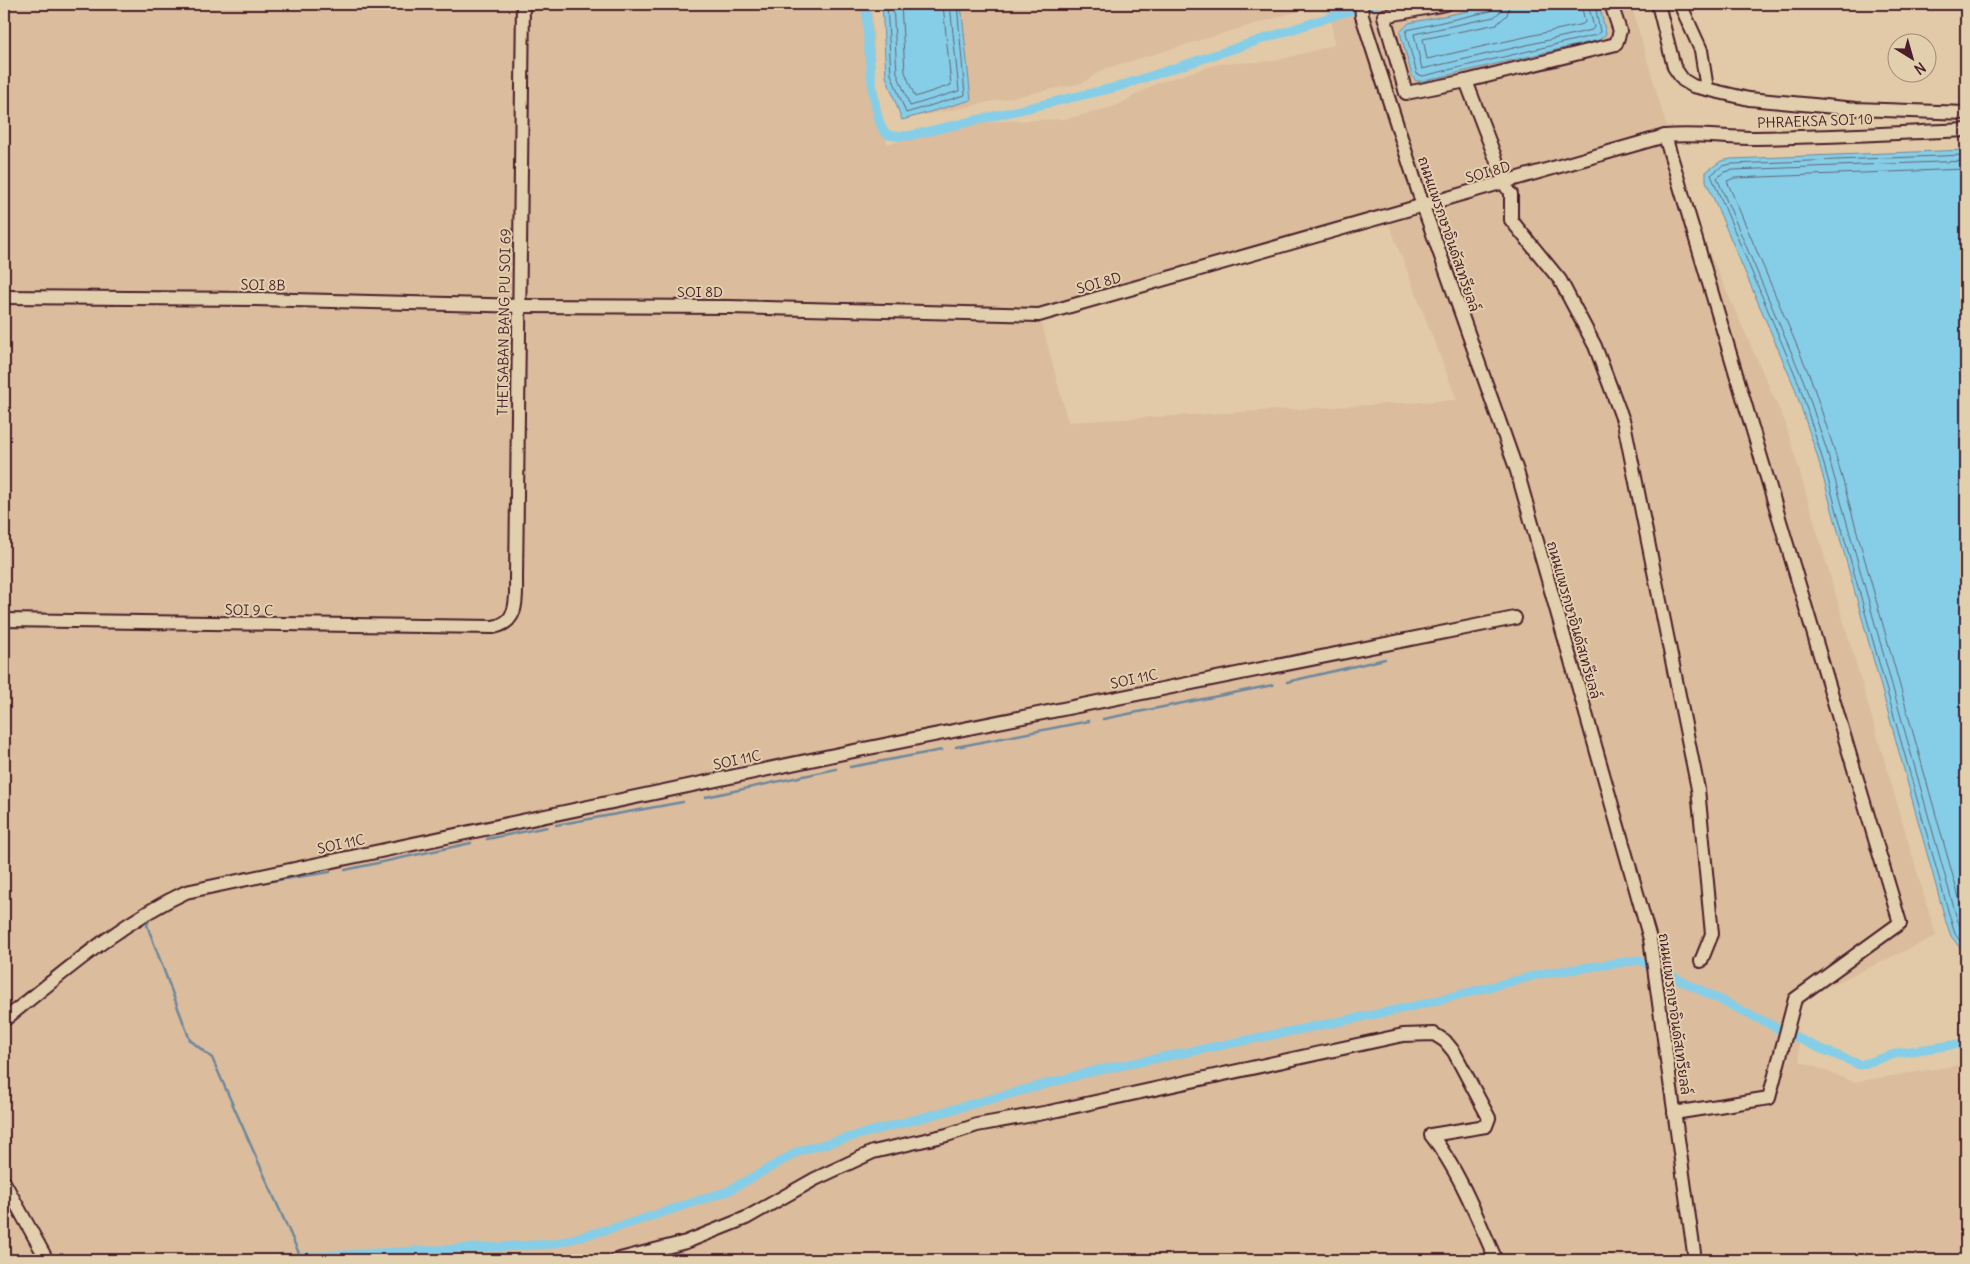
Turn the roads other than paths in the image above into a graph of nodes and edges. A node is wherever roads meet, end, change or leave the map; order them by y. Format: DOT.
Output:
graph roads {
  1 [pos="523,4"];
  2 [pos="1446,4"];
  3 [pos="1611,4"];
  4 [pos="1659,4"];
  5 [pos="1680,4"];
  6 [pos="1362,10"];
  7 [pos="1466,81"];
  8 [pos="1707,89"];
  9 [pos="1966,113"];
  10 [pos="1966,130"];
  11 [pos="1665,136"];
  12 [pos="1507,189"];
  13 [pos="1423,206"];
  14 [pos="4,297"];
  15 [pos="521,306"];
  16 [pos="1514,618"];
  17 [pos="4,620"];
  18 [pos="493,627"];
  19 [pos="1702,961"];
  20 [pos="4,1020"];
  21 [pos="1674,1113"];
  22 [pos="4,1182"];
  23 [pos="47,1260"];
  24 [pos="616,1260"];
  25 [pos="1496,1260"];
  26 [pos="1695,1260"];
  1 -- 15 [label="street, THETSABAN BANG PU SOI 69"];
  2 -- 7 [label="street"];
  3 -- 7 [label="street"];
  4 -- 8 [label="street"];
  5 -- 8 [label="street"];
  6 -- 13 [label="street, ถนนแพรกษาอินดัสเทรียลล์"];
  7 -- 12 [label="street"];
  8 -- 9 [label="street"];
  10 -- 11 [label="street, PHRAEKSA SOI 10"];
  11 -- 12 [label="street, SOI 8D"];
  11 -- 21 [label="street"];
  12 -- 13 [label="street, SOI 8D"];
  12 -- 19 [label="street"];
  13 -- 15 [label="street, SOI 8D"];
  13 -- 21 [label="street, ถนนแพรกษาอินดัสเทรียลล์"];
  14 -- 15 [label="street, SOI 8B"];
  15 -- 18 [label="street, THETSABAN BANG PU SOI 69"];
  16 -- 20 [label="street, SOI 11C"];
  17 -- 18 [label="street, SOI 9 C"];
  21 -- 26 [label="street, ถนนแพรกษาอินดัสเทรียลล์"];
  22 -- 23 [label="street"];
  24 -- 25 [label="street"];
}
